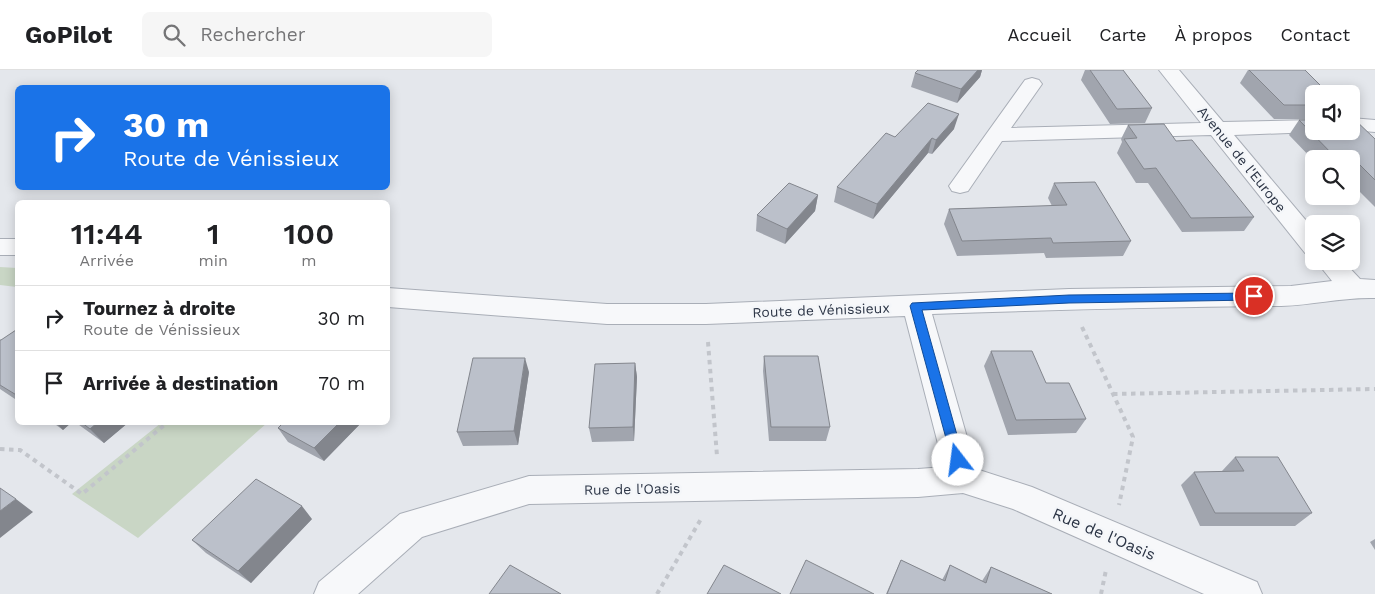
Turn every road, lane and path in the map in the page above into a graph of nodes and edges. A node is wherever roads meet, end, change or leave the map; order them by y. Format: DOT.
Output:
graph roads {
  1 [pos="1170,70"];
  2 [pos="1032,84"];
  3 [pos="1360,125"];
  4 [pos="1305,126"];
  5 [pos="1375,126"];
  6 [pos="1219,130"];
  7 [pos="995,136"];
  8 [pos="960,186"];
  9 [pos="1305,236"];
  10 [pos="0,247"];
  11 [pos="15,247"];
  12 [pos="1340,270"];
  13 [pos="1364,288"];
  14 [pos="390,297"];
  15 [pos="1069,299"];
  16 [pos="916,306"];
  17 [pos="706,314"];
  18 [pos="1375,389"];
  19 [pos="1113,394"];
  20 [pos="164,425"];
  21 [pos="0,449"];
  22 [pos="962,478"];
  23 [pos="720,488"];
  24 [pos="1112,538"];
  25 [pos="332,594"];
  26 [pos="656,594"];
  27 [pos="1101,594"];
  28 [pos="1244,594"];
  1 -- 6 [label="street, Avenue de l'Europe"];
  2 -- 7 [label="street"];
  3 -- 5 [label="street"];
  4 -- 6 [label="street"];
  6 -- 7 [label="street"];
  6 -- 9 [label="street, Avenue de l'Europe"];
  7 -- 8 [label="street"];
  10 -- 11 [label="street"];
  12 -- 13 [label="street"];
  13 -- 15 [label="street, Route de Vénissieux"];
  14 -- 17 [label="street, Route de Vénissieux"];
  15 -- 16 [label="street, Route de Vénissieux"];
  15 -- 19 [label="path"];
  16 -- 17 [label="street, Route de Vénissieux"];
  16 -- 22 [label="street"];
  17 -- 23 [label="path"];
  18 -- 19 [label="path"];
  19 -- 24 [label="path"];
  20 -- 21 [label="path"];
  22 -- 23 [label="street, Rue de l'Oasis"];
  22 -- 24 [label="street, Rue de l'Oasis"];
  23 -- 25 [label="street, Rue de l'Oasis"];
  23 -- 26 [label="path"];
  24 -- 27 [label="path"];
  24 -- 28 [label="street, Rue de l'Oasis"];
}
